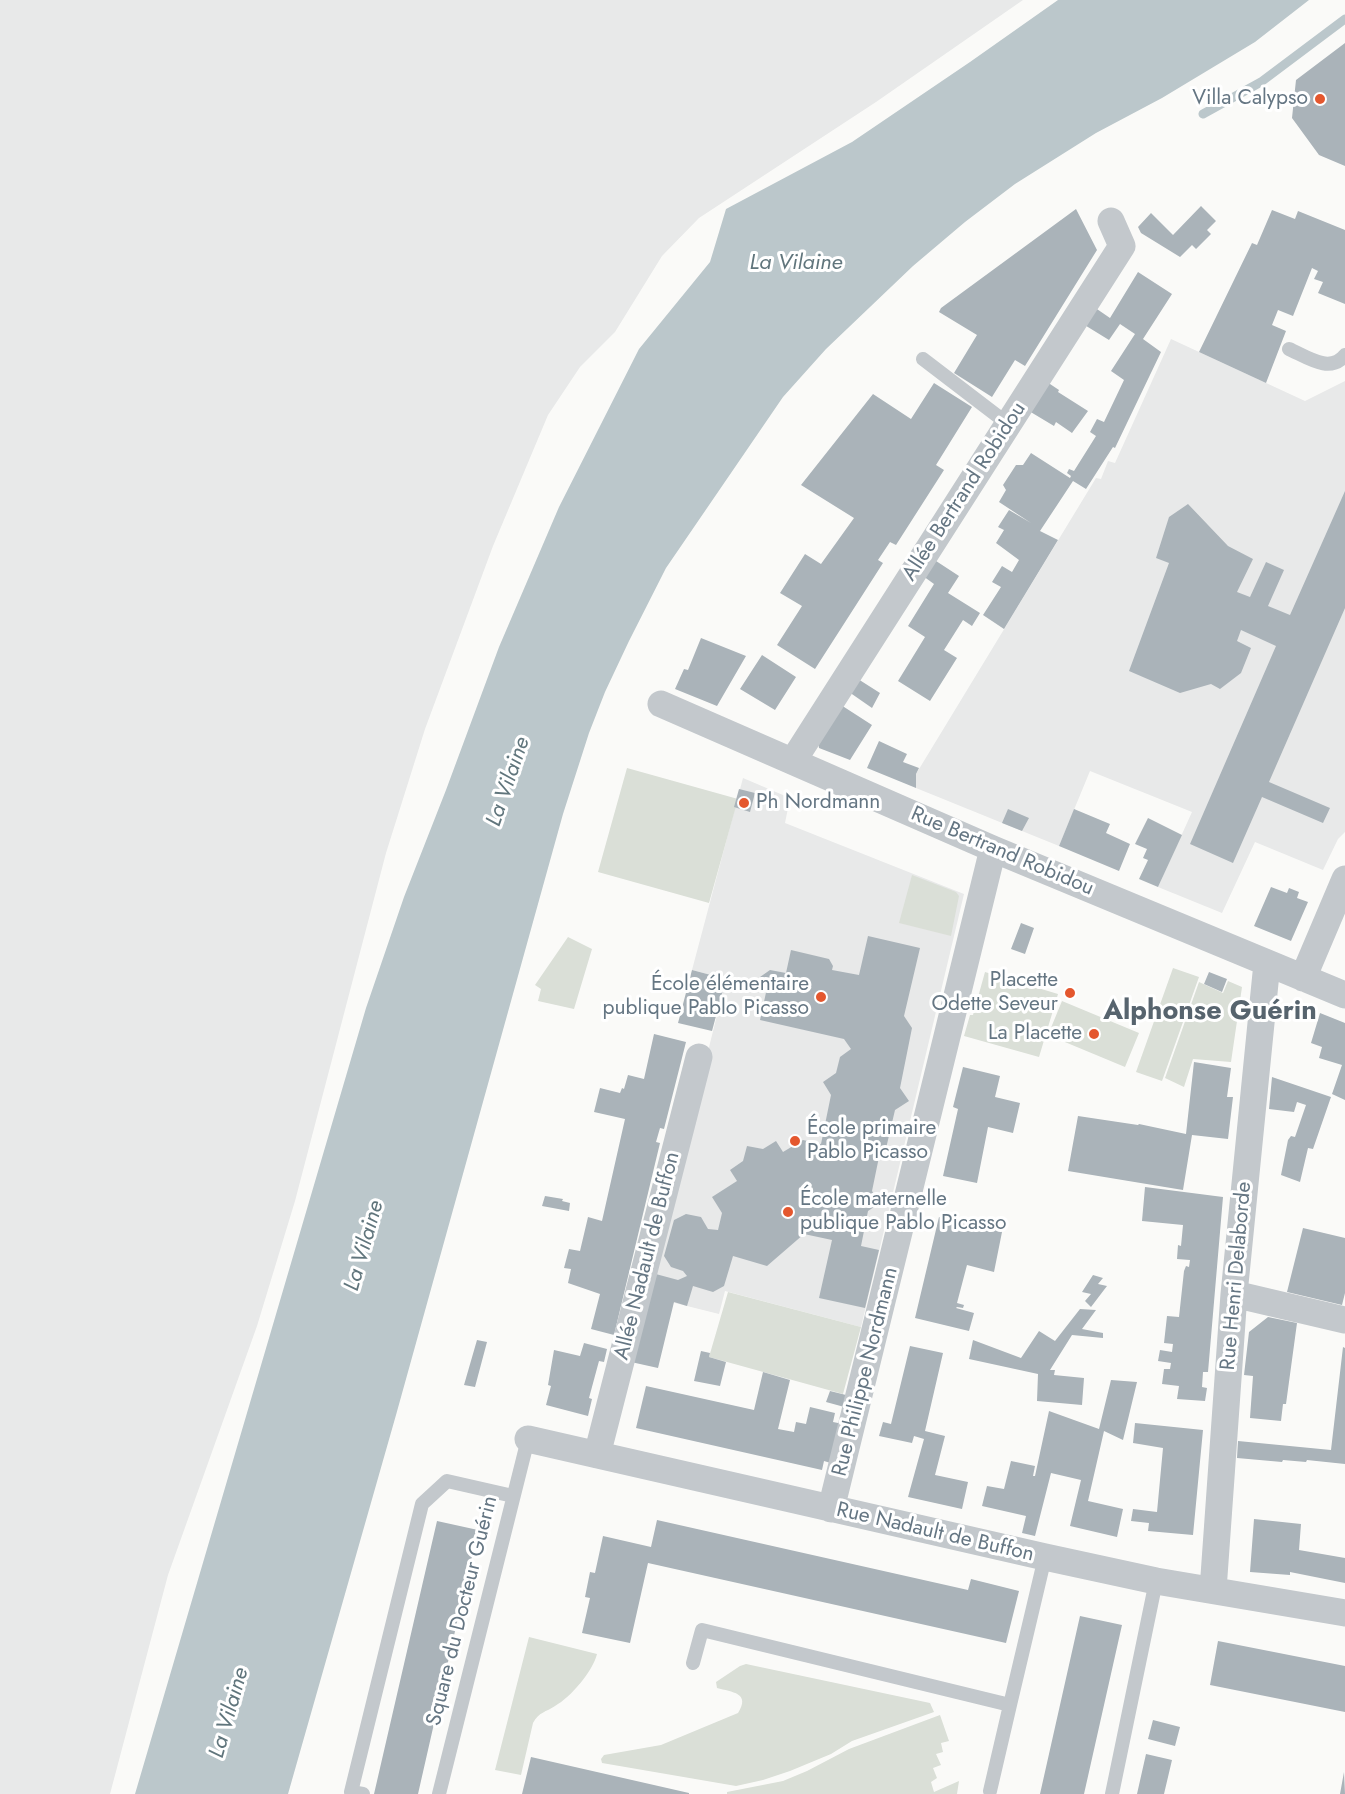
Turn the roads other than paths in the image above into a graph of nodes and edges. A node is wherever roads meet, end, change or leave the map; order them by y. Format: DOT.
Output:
graph roads {
  1 [pos="1111,221"];
  2 [pos="1289,349"];
  3 [pos="1345,355"];
  4 [pos="923,359"];
  5 [pos="1008,424"];
  6 [pos="661,704"];
  7 [pos="793,761"];
  8 [pos="993,849"];
  9 [pos="1345,879"];
  10 [pos="1267,963"];
  11 [pos="1303,978"];
  12 [pos="1345,995"];
  13 [pos="699,1058"];
  14 [pos="1233,1294"];
  15 [pos="1345,1320"];
  16 [pos="528,1439"];
  17 [pos="597,1455"];
  18 [pos="513,1496"];
  19 [pos="831,1509"];
  20 [pos="1045,1557"];
  21 [pos="1156,1581"];
  22 [pos="1213,1590"];
  23 [pos="1345,1613"];
  24 [pos="693,1663"];
  25 [pos="1010,1705"];
  26 [pos="990,1791"];
  27 [pos="363,1794"];
  28 [pos="439,1794"];
  29 [pos="1112,1794"];
  1 -- 5 [label="street, Allée Bertrand Robidou"];
  2 -- 3 [label="lane"];
  4 -- 5 [label="lane"];
  5 -- 7 [label="street, Allée Bertrand Robidou"];
  6 -- 7 [label="street, Rue Bertrand Robidou"];
  7 -- 8 [label="street, Rue Bertrand Robidou"];
  8 -- 10 [label="street, Rue Bertrand Robidou"];
  8 -- 19 [label="street, Rue Philippe Nordmann"];
  9 -- 11 [label="street"];
  10 -- 11 [label="street, Rue Bertrand Robidou"];
  10 -- 14 [label="street, Rue Henri Delaborde"];
  11 -- 12 [label="street, Rue Bertrand Robidou"];
  13 -- 17 [label="street, Allée Nadault de Buffon"];
  14 -- 15 [label="street"];
  14 -- 22 [label="street, Rue Henri Delaborde"];
  16 -- 17 [label="street, Rue Nadault de Buffon"];
  16 -- 18 [label="lane, Square du Docteur Guérin"];
  17 -- 19 [label="street, Rue Nadault de Buffon"];
  18 -- 27 [label="lane"];
  18 -- 28 [label="lane, Square du Docteur Guérin"];
  19 -- 20 [label="street, Rue Nadault de Buffon"];
  20 -- 21 [label="street, Rue Nadault de Buffon"];
  20 -- 25 [label="lane"];
  21 -- 22 [label="street, Rue Nadault de Buffon"];
  21 -- 29 [label="lane"];
  22 -- 23 [label="street, Rue Nadault de Buffon"];
  24 -- 25 [label="lane"];
  25 -- 26 [label="lane"];
}
